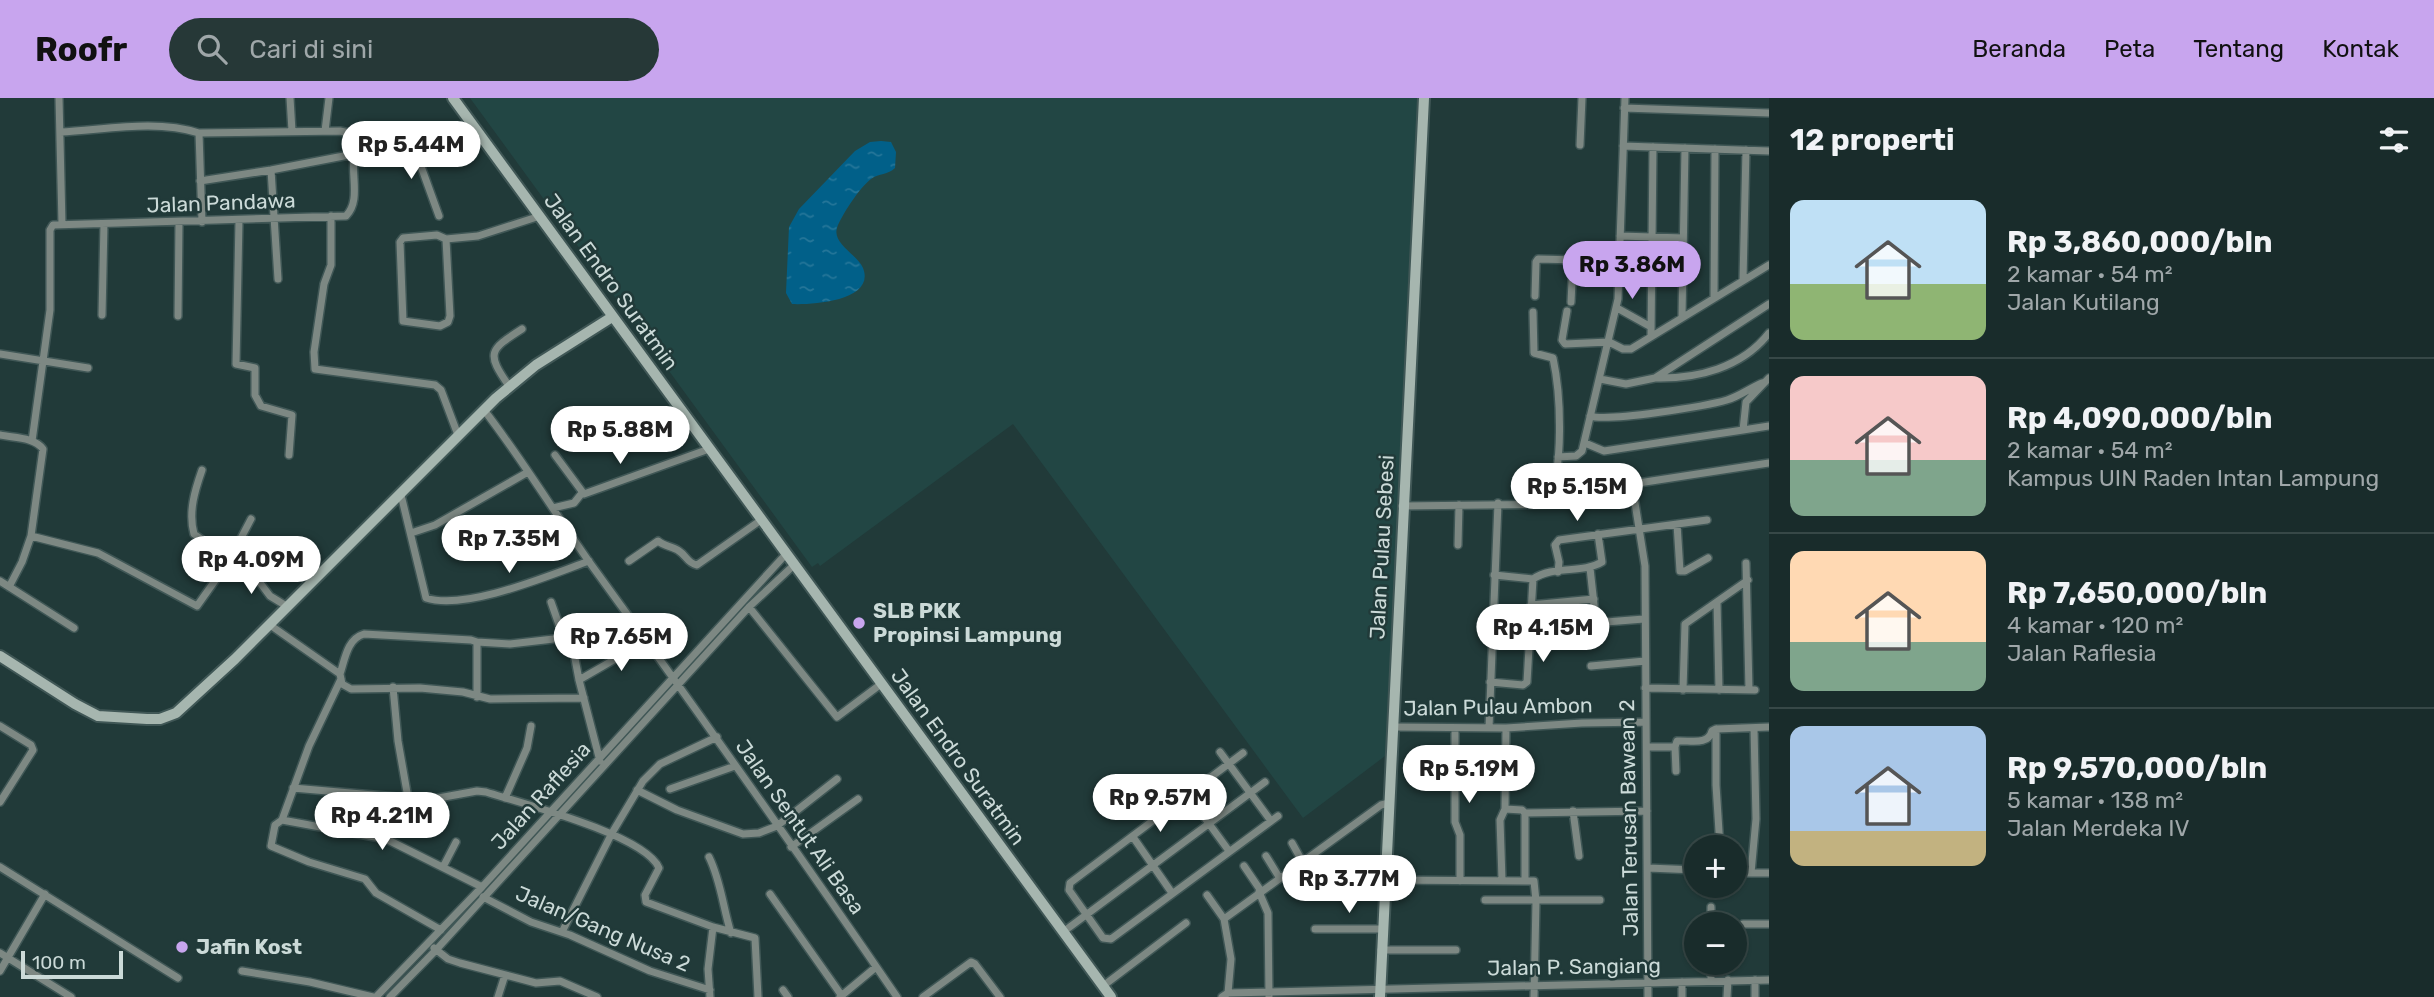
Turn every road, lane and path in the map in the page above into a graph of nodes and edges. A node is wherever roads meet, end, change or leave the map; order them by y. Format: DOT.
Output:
graph roads {
  1 [pos="59,98"];
  2 [pos="290,98"];
  3 [pos="329,98"];
  4 [pos="453,98"];
  5 [pos="1424,98"];
  6 [pos="1582,98"];
  7 [pos="1625,98"];
  8 [pos="1624,108"];
  9 [pos="1769,113"];
  10 [pos="292,131"];
  11 [pos="325,131"];
  12 [pos="60,132"];
  13 [pos="199,133"];
  14 [pos="364,136"];
  15 [pos="410,136"];
  16 [pos="482,138"];
  17 [pos="1580,145"];
  18 [pos="1623,146"];
  19 [pos="1653,147"];
  20 [pos="1685,148"];
  21 [pos="1715,149"];
  22 [pos="1746,150"];
  23 [pos="1769,151"];
  24 [pos="354,154"];
  25 [pos="271,170"];
  26 [pos="200,181"];
  27 [pos="331,216"];
  28 [pos="439,216"];
  29 [pos="540,216"];
  30 [pos="275,219"];
  31 [pos="239,221"];
  32 [pos="179,222"];
  33 [pos="202,222"];
  34 [pos="62,224"];
  35 [pos="104,224"];
  36 [pos="1620,236"];
  37 [pos="1652,237"];
  38 [pos="1683,238"];
  39 [pos="446,239"];
  40 [pos="1573,261"];
  41 [pos="1619,261"];
  42 [pos="1769,265"];
  43 [pos="278,279"];
  44 [pos="1743,280"];
  45 [pos="1535,296"];
  46 [pos="1714,298"];
  47 [pos="1572,302"];
  48 [pos="1769,304"];
  49 [pos="1617,308"];
  50 [pos="1567,311"];
  51 [pos="1533,312"];
  52 [pos="103,315"];
  53 [pos="178,316"];
  54 [pos="1682,316"];
  55 [pos="612,317"];
  56 [pos="1651,327"];
  57 [pos="522,329"];
  58 [pos="1769,333"];
  59 [pos="1651,336"];
  60 [pos="1609,342"];
  61 [pos="0,354"];
  62 [pos="44,362"];
  63 [pos="88,368"];
  64 [pos="1668,369"];
  65 [pos="1655,378"];
  66 [pos="1673,378"];
  67 [pos="1600,379"];
  68 [pos="1768,380"];
  69 [pos="509,386"];
  70 [pos="484,410"];
  71 [pos="1590,416"];
  72 [pos="1769,426"];
  73 [pos="1743,430"];
  74 [pos="0,435"];
  75 [pos="458,435"];
  76 [pos="32,441"];
  77 [pos="1585,443"];
  78 [pos="709,449"];
  79 [pos="289,454"];
  80 [pos="555,455"];
  81 [pos="1558,457"];
  82 [pos="1769,463"];
  83 [pos="202,470"];
  84 [pos="528,472"];
  85 [pos="1632,484"];
  86 [pos="582,493"];
  87 [pos="401,495"];
  88 [pos="1498,503"];
  89 [pos="1548,503"];
  90 [pos="1459,505"];
  91 [pos="1402,506"];
  92 [pos="553,509"];
  93 [pos="251,519"];
  94 [pos="761,520"];
  95 [pos="1707,520"];
  96 [pos="1676,524"];
  97 [pos="1639,529"];
  98 [pos="411,533"];
  99 [pos="1598,534"];
  100 [pos="31,536"];
  101 [pos="1458,545"];
  102 [pos="786,554"];
  103 [pos="1708,558"];
  104 [pos="229,561"];
  105 [pos="589,561"];
  106 [pos="629,561"];
  107 [pos="1746,563"];
  108 [pos="794,565"];
  109 [pos="1590,568"];
  110 [pos="1558,572"];
  111 [pos="1494,575"];
  112 [pos="1533,579"];
  113 [pos="1748,580"];
  114 [pos="0,581"];
  115 [pos="9,587"];
  116 [pos="1594,599"];
  117 [pos="551,602"];
  118 [pos="1717,602"];
  119 [pos="1531,605"];
  120 [pos="288,607"];
  121 [pos="749,607"];
  122 [pos="1644,619"];
  123 [pos="1596,623"];
  124 [pos="270,625"];
  125 [pos="74,628"];
  126 [pos="1530,628"];
  127 [pos="563,636"];
  128 [pos="648,640"];
  129 [pos="477,642"];
  130 [pos="0,656"];
  131 [pos="1645,661"];
  132 [pos="1591,666"];
  133 [pos="340,676"];
  134 [pos="579,680"];
  135 [pos="677,681"];
  136 [pos="1490,682"];
  137 [pos="881,684"];
  138 [pos="393,687"];
  139 [pos="1645,688"];
  140 [pos="1683,690"];
  141 [pos="1720,690"];
  142 [pos="477,697"];
  143 [pos="584,698"];
  144 [pos="1646,722"];
  145 [pos="0,726"];
  146 [pos="531,726"];
  147 [pos="1393,727"];
  148 [pos="1769,727"];
  149 [pos="1455,728"];
  150 [pos="1489,728"];
  151 [pos="1506,728"];
  152 [pos="1754,728"];
  153 [pos="1716,729"];
  154 [pos="717,737"];
  155 [pos="1647,747"];
  156 [pos="1675,747"];
  157 [pos="1220,752"];
  158 [pos="1243,753"];
  159 [pos="601,762"];
  160 [pos="1229,764"];
  161 [pos="735,766"];
  162 [pos="1675,771"];
  163 [pos="837,779"];
  164 [pos="1265,782"];
  165 [pos="293,788"];
  166 [pos="670,789"];
  167 [pos="637,790"];
  168 [pos="1250,792"];
  169 [pos="1188,795"];
  170 [pos="408,798"];
  171 [pos="1,799"];
  172 [pos="505,799"];
  173 [pos="858,799"];
  174 [pos="1389,803"];
  175 [pos="1505,809"];
  176 [pos="1573,810"];
  177 [pos="1647,811"];
  178 [pos="555,812"];
  179 [pos="1525,813"];
  180 [pos="1278,816"];
  181 [pos="282,820"];
  182 [pos="1271,821"];
  183 [pos="1208,824"];
  184 [pos="777,826"];
  185 [pos="612,833"];
  186 [pos="1719,835"];
  187 [pos="1133,837"];
  188 [pos="456,842"];
  189 [pos="1292,843"];
  190 [pos="791,847"];
  191 [pos="1228,851"];
  192 [pos="1266,856"];
  193 [pos="1579,856"];
  194 [pos="709,858"];
  195 [pos="1302,861"];
  196 [pos="1152,866"];
  197 [pos="1244,866"];
  198 [pos="0,867"];
  199 [pos="443,867"];
  200 [pos="1648,867"];
  201 [pos="1684,869"];
  202 [pos="1747,873"];
  203 [pos="1751,873"];
  204 [pos="1769,873"];
  205 [pos="1279,877"];
  206 [pos="1385,880"];
  207 [pos="1502,880"];
  208 [pos="1529,880"];
  209 [pos="1460,881"];
  210 [pos="482,887"];
  211 [pos="1260,892"];
  212 [pos="1172,893"];
  213 [pos="45,894"];
  214 [pos="770,894"];
  215 [pos="1207,895"];
  216 [pos="483,897"];
  217 [pos="1485,900"];
  218 [pos="1600,900"];
  219 [pos="1536,901"];
  220 [pos="470,905"];
  221 [pos="1711,907"];
  222 [pos="1711,912"];
  223 [pos="1085,916"];
  224 [pos="1224,919"];
  225 [pos="1186,923"];
  226 [pos="1747,924"];
  227 [pos="1769,924"];
  228 [pos="713,928"];
  229 [pos="1315,929"];
  230 [pos="1383,929"];
  231 [pos="441,930"];
  232 [pos="562,932"];
  233 [pos="1063,932"];
  234 [pos="731,933"];
  235 [pos="432,946"];
  236 [pos="1381,950"];
  237 [pos="1456,950"];
  238 [pos="0,953"];
  239 [pos="8,958"];
  240 [pos="876,967"];
  241 [pos="0,971"];
  242 [pos="242,971"];
  243 [pos="505,975"];
  244 [pos="1712,975"];
  245 [pos="178,978"];
  246 [pos="1728,980"];
  247 [pos="1755,980"];
  248 [pos="1769,980"];
  249 [pos="1712,981"];
  250 [pos="1682,982"];
  251 [pos="1535,984"];
  252 [pos="1648,984"];
  253 [pos="1103,986"];
  254 [pos="573,987"];
  255 [pos="710,993"];
  256 [pos="1380,993"];
  257 [pos="1225,995"];
  258 [pos="1269,995"];
  259 [pos="841,996"];
  260 [pos="71,997"];
  261 [pos="374,997"];
  262 [pos="390,997"];
  263 [pos="498,997"];
  264 [pos="570,997"];
  265 [pos="597,997"];
  266 [pos="758,997"];
  267 [pos="897,997"];
  268 [pos="923,997"];
  269 [pos="1000,997"];
  270 [pos="1111,997"];
  271 [pos="1534,997"];
  272 [pos="1648,997"];
  273 [pos="1682,997"];
  274 [pos="1727,997"];
  275 [pos="1755,997"];
  1 -- 12 [label="street"];
  2 -- 10 [label="street"];
  3 -- 11 [label="street"];
  4 -- 16 [label="street, Jalan Endro Suratmin"];
  5 -- 91 [label="street, Jalan Pulau Sebesi"];
  6 -- 17 [label="street"];
  7 -- 8 [label="street"];
  8 -- 9 [label="street"];
  8 -- 18 [label="street"];
  10 -- 11 [label="street"];
  10 -- 13 [label="street"];
  11 -- 14 [label="street"];
  12 -- 13 [label="street"];
  12 -- 34 [label="street"];
  13 -- 26 [label="street"];
  14 -- 15 [label="street"];
  14 -- 24 [label="street"];
  15 -- 16 [label="street"];
  15 -- 28 [label="street"];
  16 -- 29 [label="street, Jalan Endro Suratmin"];
  18 -- 19 [label="street"];
  18 -- 36 [label="street"];
  19 -- 20 [label="street"];
  19 -- 37 [label="street"];
  20 -- 21 [label="street"];
  20 -- 38 [label="street"];
  21 -- 22 [label="street"];
  21 -- 46 [label="street"];
  22 -- 23 [label="street"];
  22 -- 44 [label="street"];
  24 -- 25 [label="street"];
  24 -- 27 [label="street"];
  25 -- 26 [label="street"];
  25 -- 30 [label="street"];
  26 -- 33 [label="street"];
  27 -- 30 [label="street, Jalan Pandawa"];
  27 -- 75 [label="street"];
  29 -- 39 [label="street"];
  29 -- 55 [label="street, Jalan Endro Suratmin"];
  30 -- 31 [label="street, Jalan Pandawa"];
  30 -- 43 [label="street"];
  31 -- 33 [label="street, Jalan Pandawa"];
  31 -- 79 [label="street"];
  32 -- 33 [label="street, Jalan Pandawa"];
  32 -- 35 [label="street, Jalan Pandawa"];
  32 -- 53 [label="street"];
  34 -- 35 [label="street, Jalan Pandawa"];
  34 -- 62 [label="street"];
  35 -- 52 [label="street"];
  36 -- 37 [label="street"];
  36 -- 41 [label="street"];
  37 -- 38 [label="street"];
  37 -- 56 [label="street"];
  38 -- 54 [label="street"];
  39 -- 39 [label="street"];
  40 -- 41 [label="street"];
  40 -- 45 [label="street"];
  40 -- 47 [label="street"];
  41 -- 49 [label="street"];
  42 -- 44 [label="street"];
  44 -- 46 [label="street"];
  46 -- 54 [label="street"];
  48 -- 64 [label="street"];
  49 -- 56 [label="street"];
  49 -- 60 [label="street"];
  50 -- 60 [label="street"];
  51 -- 81 [label="street"];
  54 -- 59 [label="street"];
  55 -- 69 [label="street"];
  55 -- 78 [label="street, Jalan Endro Suratmin"];
  56 -- 59 [label="street"];
  57 -- 69 [label="street"];
  58 -- 66 [label="street"];
  59 -- 60 [label="street"];
  60 -- 67 [label="street"];
  61 -- 62 [label="street"];
  62 -- 63 [label="street"];
  62 -- 76 [label="street"];
  64 -- 65 [label="street"];
  64 -- 66 [label="street"];
  65 -- 66 [label="street"];
  65 -- 67 [label="street"];
  67 -- 71 [label="street"];
  68 -- 71 [label="street"];
  68 -- 73 [label="street"];
  69 -- 70 [label="street"];
  70 -- 75 [label="street"];
  70 -- 84 [label="street, Jalan Sentut Ali Basa"];
  71 -- 77 [label="street"];
  72 -- 73 [label="street"];
  73 -- 77 [label="street"];
  74 -- 76 [label="street"];
  75 -- 87 [label="street"];
  76 -- 100 [label="street"];
  77 -- 81 [label="street"];
  78 -- 86 [label="street"];
  78 -- 94 [label="street, Jalan Endro Suratmin"];
  80 -- 86 [label="street"];
  81 -- 89 [label="street"];
  82 -- 85 [label="street"];
  83 -- 104 [label="street"];
  84 -- 92 [label="street, Jalan Sentut Ali Basa"];
  84 -- 98 [label="street"];
  85 -- 89 [label="street"];
  85 -- 97 [label="street, Jalan Terusan Bawean 2"];
  86 -- 92 [label="street"];
  87 -- 98 [label="street"];
  87 -- 120 [label="street"];
  88 -- 89 [label="street"];
  88 -- 90 [label="street"];
  88 -- 111 [label="street"];
  90 -- 91 [label="street"];
  90 -- 101 [label="street"];
  91 -- 147 [label="street, Jalan Pulau Sebesi"];
  92 -- 105 [label="street, Jalan Sentut Ali Basa"];
  93 -- 104 [label="street"];
  94 -- 102 [label="street, Jalan Endro Suratmin"];
  94 -- 106 [label="street"];
  95 -- 96 [label="street"];
  96 -- 97 [label="street"];
  96 -- 103 [label="street"];
  97 -- 99 [label="street"];
  97 -- 122 [label="street, Jalan Terusan Bawean 2"];
  98 -- 105 [label="street"];
  99 -- 109 [label="street"];
  99 -- 110 [label="street"];
  100 -- 104 [label="street"];
  100 -- 115 [label="street"];
  102 -- 108 [label="street, Jalan Endro Suratmin"];
  102 -- 135 [label="street"];
  104 -- 120 [label="street"];
  105 -- 128 [label="street, Jalan Sentut Ali Basa"];
  107 -- 113 [label="street"];
  108 -- 121 [label="street"];
  108 -- 137 [label="street, Jalan Endro Suratmin"];
  109 -- 110 [label="street"];
  109 -- 116 [label="street"];
  110 -- 112 [label="street"];
  111 -- 112 [label="street"];
  111 -- 136 [label="street"];
  112 -- 119 [label="street"];
  113 -- 118 [label="street"];
  113 -- 141 [label="street"];
  114 -- 115 [label="street"];
  115 -- 125 [label="street"];
  116 -- 119 [label="street"];
  116 -- 123 [label="street"];
  117 -- 127 [label="street"];
  118 -- 140 [label="street"];
  118 -- 141 [label="street"];
  119 -- 126 [label="street"];
  120 -- 124 [label="street"];
  121 -- 135 [label="street"];
  121 -- 137 [label="street"];
  122 -- 123 [label="street"];
  122 -- 131 [label="street, Jalan Terusan Bawean 2"];
  123 -- 126 [label="street"];
  124 -- 130 [label="street"];
  124 -- 133 [label="street"];
  126 -- 136 [label="street"];
  127 -- 129 [label="street"];
  127 -- 134 [label="street"];
  128 -- 134 [label="street"];
  128 -- 135 [label="street, Jalan Sentut Ali Basa"];
  129 -- 133 [label="street"];
  129 -- 142 [label="street"];
  131 -- 132 [label="street"];
  131 -- 139 [label="street, Jalan Terusan Bawean 2"];
  133 -- 138 [label="street"];
  133 -- 165 [label="street"];
  134 -- 143 [label="street"];
  135 -- 154 [label="street, Jalan Sentut Ali Basa"];
  135 -- 159 [label="street, Jalan Raflesia"];
  136 -- 150 [label="street"];
  137 -- 233 [label="street, Jalan Endro Suratmin"];
  138 -- 142 [label="street"];
  138 -- 170 [label="street"];
  139 -- 140 [label="street"];
  139 -- 144 [label="street, Jalan Terusan Bawean 2"];
  140 -- 141 [label="street"];
  142 -- 143 [label="street"];
  143 -- 159 [label="street"];
  144 -- 151 [label="street, Jalan Pulau Ambon"];
  144 -- 155 [label="street, Jalan Terusan Bawean 2"];
  145 -- 171 [label="street"];
  146 -- 172 [label="street"];
  147 -- 149 [label="street, Jalan Pulau Ambon"];
  147 -- 174 [label="street, Jalan Pulau Sebesi"];
  148 -- 152 [label="street"];
  149 -- 150 [label="street, Jalan Pulau Ambon"];
  149 -- 209 [label="street"];
  150 -- 151 [label="street, Jalan Pulau Ambon"];
  151 -- 175 [label="street"];
  152 -- 153 [label="street"];
  152 -- 203 [label="street"];
  153 -- 156 [label="street"];
  153 -- 186 [label="street"];
  154 -- 161 [label="street, Jalan Sentut Ali Basa"];
  154 -- 167 [label="street"];
  155 -- 156 [label="street"];
  155 -- 177 [label="street, Jalan Terusan Bawean 2"];
  156 -- 162 [label="street"];
  157 -- 160 [label="street"];
  158 -- 160 [label="street"];
  159 -- 178 [label="street, Jalan Raflesia"];
  160 -- 168 [label="street"];
  160 -- 169 [label="street"];
  161 -- 166 [label="street"];
  161 -- 184 [label="street, Jalan Sentut Ali Basa"];
  163 -- 184 [label="street"];
  164 -- 168 [label="street"];
  165 -- 170 [label="street"];
  165 -- 181 [label="street"];
  167 -- 184 [label="street"];
  167 -- 185 [label="street"];
  168 -- 182 [label="street"];
  168 -- 183 [label="street"];
  169 -- 183 [label="street"];
  169 -- 187 [label="street"];
  170 -- 172 [label="street"];
  172 -- 178 [label="street"];
  173 -- 190 [label="street"];
  174 -- 195 [label="street"];
  174 -- 206 [label="street, Jalan Pulau Sebesi"];
  175 -- 179 [label="street"];
  175 -- 207 [label="street"];
  176 -- 177 [label="street"];
  176 -- 179 [label="street"];
  176 -- 193 [label="street"];
  177 -- 200 [label="street, Jalan Terusan Bawean 2"];
  178 -- 185 [label="street"];
  178 -- 210 [label="street, Jalan Raflesia"];
  178 -- 216 [label="street, Jalan Raflesia"];
  179 -- 208 [label="street"];
  180 -- 182 [label="street"];
  181 -- 199 [label="street"];
  181 -- 231 [label="street"];
  182 -- 191 [label="street"];
  183 -- 191 [label="street"];
  183 -- 196 [label="street"];
  184 -- 190 [label="street, Jalan Sentut Ali Basa"];
  185 -- 228 [label="street"];
  185 -- 232 [label="street"];
  187 -- 196 [label="street"];
  187 -- 223 [label="street"];
  188 -- 199 [label="street"];
  189 -- 195 [label="street"];
  190 -- 240 [label="street, Jalan Sentut Ali Basa"];
  191 -- 212 [label="street"];
  192 -- 205 [label="street"];
  194 -- 234 [label="street"];
  195 -- 205 [label="street"];
  196 -- 212 [label="street"];
  196 -- 223 [label="street"];
  197 -- 211 [label="street"];
  198 -- 213 [label="street"];
  199 -- 210 [label="street"];
  200 -- 201 [label="street"];
  200 -- 252 [label="street, Jalan Terusan Bawean 2"];
  202 -- 203 [label="street"];
  203 -- 204 [label="street"];
  205 -- 211 [label="street"];
  206 -- 209 [label="street"];
  206 -- 230 [label="street, Jalan Pulau Sebesi"];
  207 -- 208 [label="street"];
  207 -- 209 [label="street"];
  208 -- 219 [label="street"];
  210 -- 220 [label="street, Jalan Raflesia"];
  211 -- 224 [label="street"];
  211 -- 258 [label="street"];
  212 -- 223 [label="street"];
  213 -- 239 [label="street"];
  213 -- 245 [label="street"];
  214 -- 259 [label="street"];
  215 -- 224 [label="street"];
  216 -- 220 [label="street, Jalan Raflesia"];
  216 -- 232 [label="street, Jalan/Gang Nusa 2"];
  217 -- 219 [label="street"];
  218 -- 219 [label="street"];
  219 -- 251 [label="street"];
  220 -- 231 [label="street, Jalan Raflesia"];
  220 -- 235 [label="street, Jalan Raflesia"];
  221 -- 222 [label="street"];
  223 -- 233 [label="street"];
  224 -- 257 [label="street"];
  225 -- 253 [label="street"];
  226 -- 227 [label="street"];
  228 -- 234 [label="street"];
  228 -- 255 [label="street"];
  229 -- 230 [label="street"];
  230 -- 236 [label="street, Jalan Pulau Sebesi"];
  231 -- 235 [label="street, Jalan Raflesia"];
  232 -- 255 [label="street, Jalan/Gang Nusa 2"];
  233 -- 253 [label="street, Jalan Endro Suratmin"];
  234 -- 266 [label="street"];
  235 -- 243 [label="street"];
  235 -- 261 [label="street, Jalan Raflesia"];
  235 -- 262 [label="street, Jalan Raflesia"];
  236 -- 237 [label="street"];
  236 -- 256 [label="street, Jalan Pulau Sebesi"];
  238 -- 239 [label="street"];
  239 -- 241 [label="street"];
  239 -- 260 [label="street"];
  240 -- 259 [label="street"];
  240 -- 267 [label="street, Jalan Sentut Ali Basa"];
  242 -- 261 [label="street"];
  243 -- 254 [label="street"];
  243 -- 263 [label="street"];
  244 -- 249 [label="street"];
  246 -- 247 [label="street, Jalan P. Sangiang"];
  246 -- 249 [label="street, Jalan P. Sangiang"];
  246 -- 274 [label="street"];
  247 -- 248 [label="street, Jalan P. Sangiang"];
  247 -- 275 [label="street"];
  249 -- 250 [label="street, Jalan P. Sangiang"];
  250 -- 252 [label="street, Jalan P. Sangiang"];
  250 -- 273 [label="street"];
  251 -- 252 [label="street, Jalan P. Sangiang"];
  251 -- 256 [label="street, Jalan P. Sangiang"];
  251 -- 271 [label="street"];
  252 -- 272 [label="street, Jalan Terusan Bawean 2"];
  253 -- 270 [label="street, Jalan Endro Suratmin"];
  254 -- 264 [label="street"];
  254 -- 265 [label="street"];
  256 -- 258 [label="street, Jalan P. Sangiang"];
  257 -- 258 [label="street, Jalan P. Sangiang"];
  268 -- 269 [label="street"];
}
